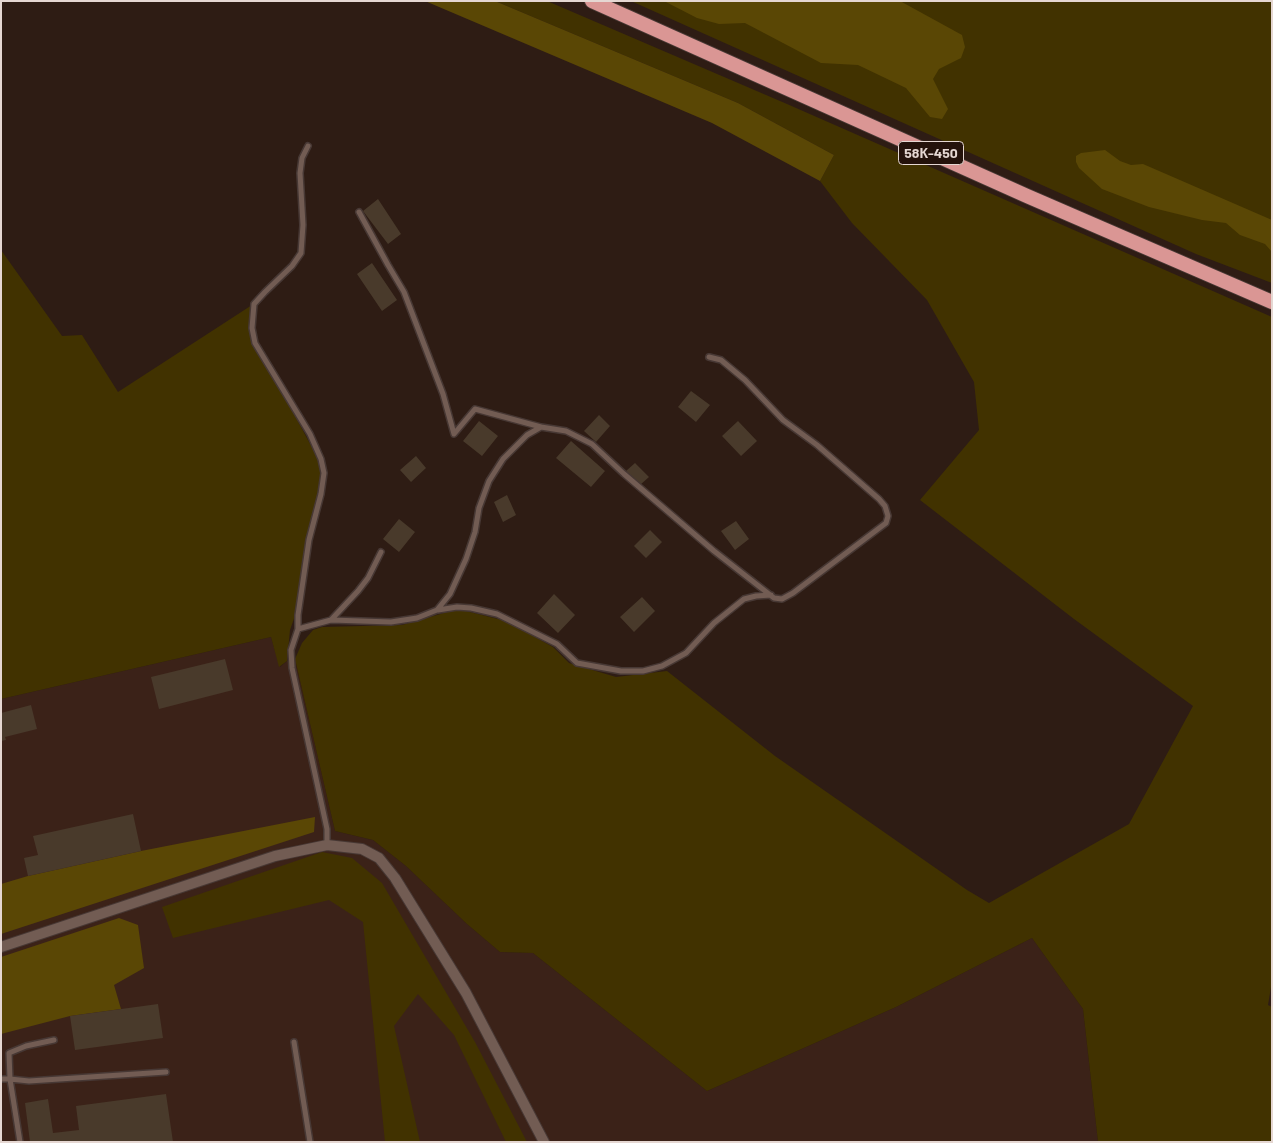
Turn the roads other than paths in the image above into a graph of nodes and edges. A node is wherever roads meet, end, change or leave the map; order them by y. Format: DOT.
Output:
graph roads {
  1 [pos="592,1"];
  2 [pos="308,146"];
  3 [pos="360,212"];
  4 [pos="1272,302"];
  5 [pos="709,357"];
  6 [pos="541,427"];
  7 [pos="381,552"];
  8 [pos="771,595"];
  9 [pos="437,610"];
  10 [pos="331,620"];
  11 [pos="298,629"];
  12 [pos="328,845"];
  13 [pos="1,947"];
  14 [pos="54,1040"];
  15 [pos="294,1042"];
  16 [pos="166,1072"];
  17 [pos="1,1079"];
  18 [pos="10,1079"];
  19 [pos="20,1142"];
  20 [pos="310,1142"];
  21 [pos="544,1142"];
  1 -- 4 [label="highway, 58К-450"];
  2 -- 11 [label="lane"];
  3 -- 6 [label="lane"];
  5 -- 8 [label="lane"];
  6 -- 8 [label="lane"];
  6 -- 9 [label="lane"];
  7 -- 10 [label="lane"];
  8 -- 9 [label="lane"];
  9 -- 10 [label="lane"];
  10 -- 11 [label="lane"];
  11 -- 12 [label="lane"];
  12 -- 13 [label="street"];
  12 -- 21 [label="street"];
  14 -- 18 [label="lane"];
  15 -- 20 [label="lane"];
  16 -- 18 [label="lane"];
  17 -- 18 [label="lane"];
  18 -- 19 [label="lane"];
}
